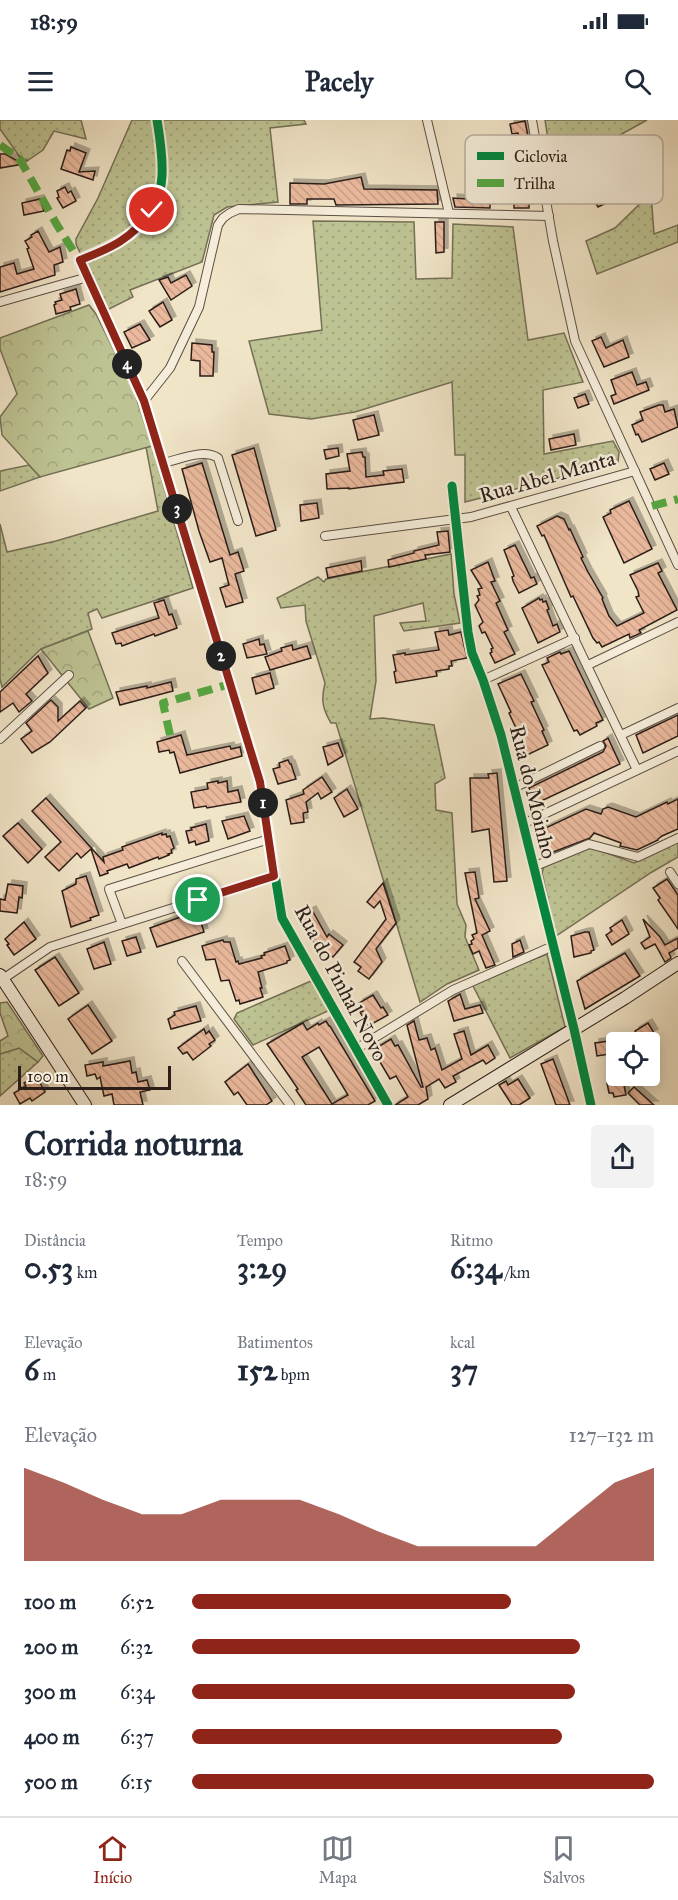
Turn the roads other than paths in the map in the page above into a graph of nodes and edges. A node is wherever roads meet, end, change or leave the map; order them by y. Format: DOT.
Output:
graph roads {
  1 [pos="157,120"];
  2 [pos="427,120"];
  3 [pos="532,120"];
  4 [pos="535,135"];
  5 [pos="547,204"];
  6 [pos="449,213"];
  7 [pos="549,216"];
  8 [pos="88,278"];
  9 [pos="0,302"];
  10 [pos="144,401"];
  11 [pos="163,464"];
  12 [pos="635,471"];
  13 [pos="453,486"];
  14 [pos="511,507"];
  15 [pos="455,518"];
  16 [pos="238,521"];
  17 [pos="325,536"];
  18 [pos="678,565"];
  19 [pos="678,622"];
  20 [pos="575,639"];
  21 [pos="588,665"];
  22 [pos="69,675"];
  23 [pos="483,680"];
  24 [pos="678,708"];
  25 [pos="621,735"];
  26 [pos="0,739"];
  27 [pos="600,746"];
  28 [pos="678,751"];
  29 [pos="637,770"];
  30 [pos="514,788"];
  31 [pos="523,824"];
  32 [pos="678,838"];
  33 [pos="269,839"];
  34 [pos="533,867"];
  35 [pos="670,872"];
  36 [pos="274,876"];
  37 [pos="678,884"];
  38 [pos="122,924"];
  39 [pos="553,946"];
  40 [pos="182,961"];
  41 [pos="678,963"];
  42 [pos="1,977"];
  43 [pos="574,1029"];
  44 [pos="356,1049"];
  45 [pos="85,1105"];
  46 [pos="290,1105"];
  47 [pos="388,1105"];
  48 [pos="450,1105"];
  49 [pos="591,1105"];
  1 -- 8 [label="street, Rua do Pinhal Novo"];
  2 -- 6 [label="street"];
  3 -- 4 [label="street"];
  5 -- 7 [label="street"];
  6 -- 7 [label="street"];
  6 -- 10 [label="street"];
  7 -- 12 [label="street"];
  8 -- 9 [label="street"];
  8 -- 10 [label="street, Rua do Pinhal Novo"];
  10 -- 11 [label="street, Rua do Pinhal Novo"];
  11 -- 16 [label="street"];
  11 -- 33 [label="street, Rua do Pinhal Novo"];
  12 -- 14 [label="street, Rua Abel Manta"];
  12 -- 18 [label="street"];
  13 -- 15 [label="street, Rua do Moinho"];
  14 -- 15 [label="street, Rua Abel Manta"];
  14 -- 20 [label="street"];
  15 -- 17 [label="street, Rua Abel Manta"];
  15 -- 23 [label="street, Rua do Moinho"];
  19 -- 21 [label="street"];
  20 -- 21 [label="street"];
  20 -- 23 [label="street"];
  21 -- 25 [label="street"];
  22 -- 26 [label="street"];
  23 -- 30 [label="street, Rua do Moinho"];
  24 -- 25 [label="street"];
  25 -- 29 [label="street"];
  27 -- 30 [label="street"];
  28 -- 29 [label="street"];
  29 -- 31 [label="street"];
  30 -- 31 [label="street, Rua do Moinho"];
  31 -- 34 [label="street, Rua do Moinho"];
  32 -- 34 [label="street"];
  33 -- 36 [label="street, Rua do Pinhal Novo"];
  33 -- 38 [label="street"];
  34 -- 39 [label="street, Rua do Moinho"];
  35 -- 37 [label="street"];
  36 -- 38 [label="street"];
  36 -- 44 [label="street, Rua do Pinhal Novo"];
  38 -- 42 [label="street"];
  39 -- 43 [label="street, Rua do Moinho"];
  39 -- 44 [label="street"];
  40 -- 46 [label="street"];
  41 -- 43 [label="street"];
  42 -- 45 [label="street"];
  43 -- 48 [label="street"];
  43 -- 49 [label="street, Rua do Moinho"];
  44 -- 47 [label="street, Rua do Pinhal Novo"];
}
